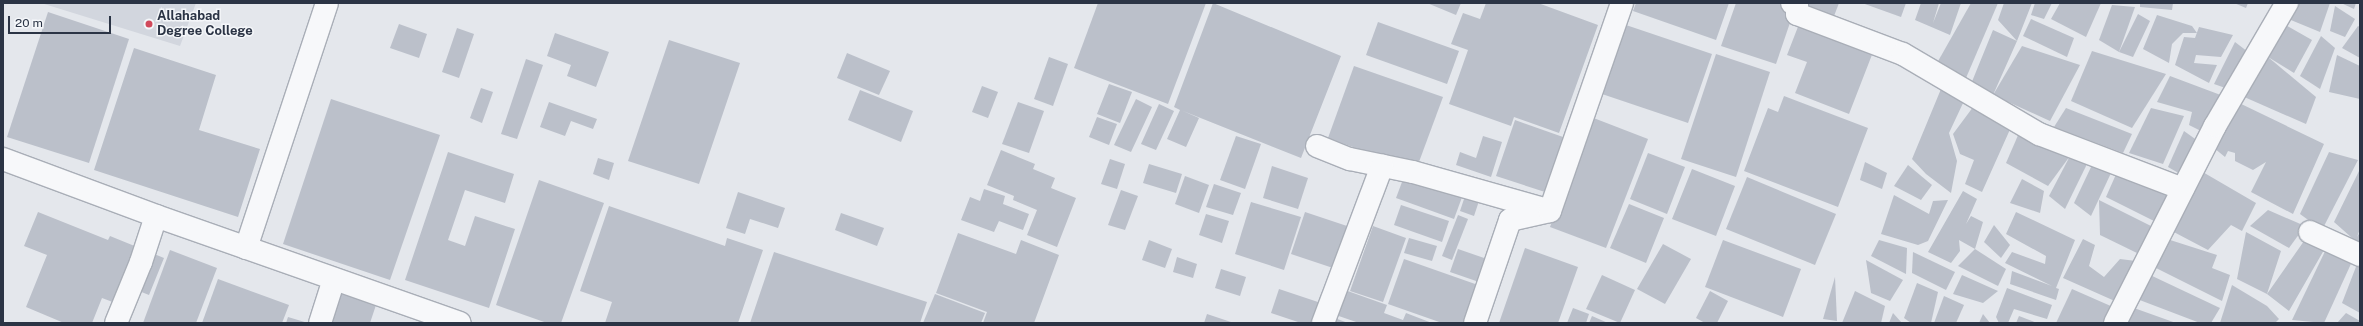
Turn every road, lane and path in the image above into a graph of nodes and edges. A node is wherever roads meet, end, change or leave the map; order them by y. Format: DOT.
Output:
graph roads {
  1 [pos="327,3"];
  2 [pos="1622,3"];
  3 [pos="1792,3"];
  4 [pos="2287,3"];
  5 [pos="1317,146"];
  6 [pos="3,159"];
  7 [pos="1382,166"];
  8 [pos="2183,189"];
  9 [pos="1550,211"];
  10 [pos="156,216"];
  11 [pos="2310,232"];
  12 [pos="246,248"];
  13 [pos="2360,255"];
  14 [pos="334,279"];
  15 [pos="116,323"];
  16 [pos="320,323"];
  17 [pos="460,323"];
  18 [pos="1323,323"];
  19 [pos="1475,323"];
  20 [pos="2115,323"];
  1 -- 12 [label="street"];
  2 -- 9 [label="street"];
  3 -- 8 [label="street"];
  4 -- 8 [label="street"];
  5 -- 7 [label="street"];
  6 -- 10 [label="street"];
  7 -- 9 [label="street"];
  7 -- 18 [label="street"];
  8 -- 20 [label="street"];
  9 -- 19 [label="street"];
  10 -- 12 [label="street"];
  10 -- 15 [label="street"];
  11 -- 13 [label="street"];
  12 -- 14 [label="street"];
  14 -- 16 [label="street"];
  14 -- 17 [label="street"];
}
